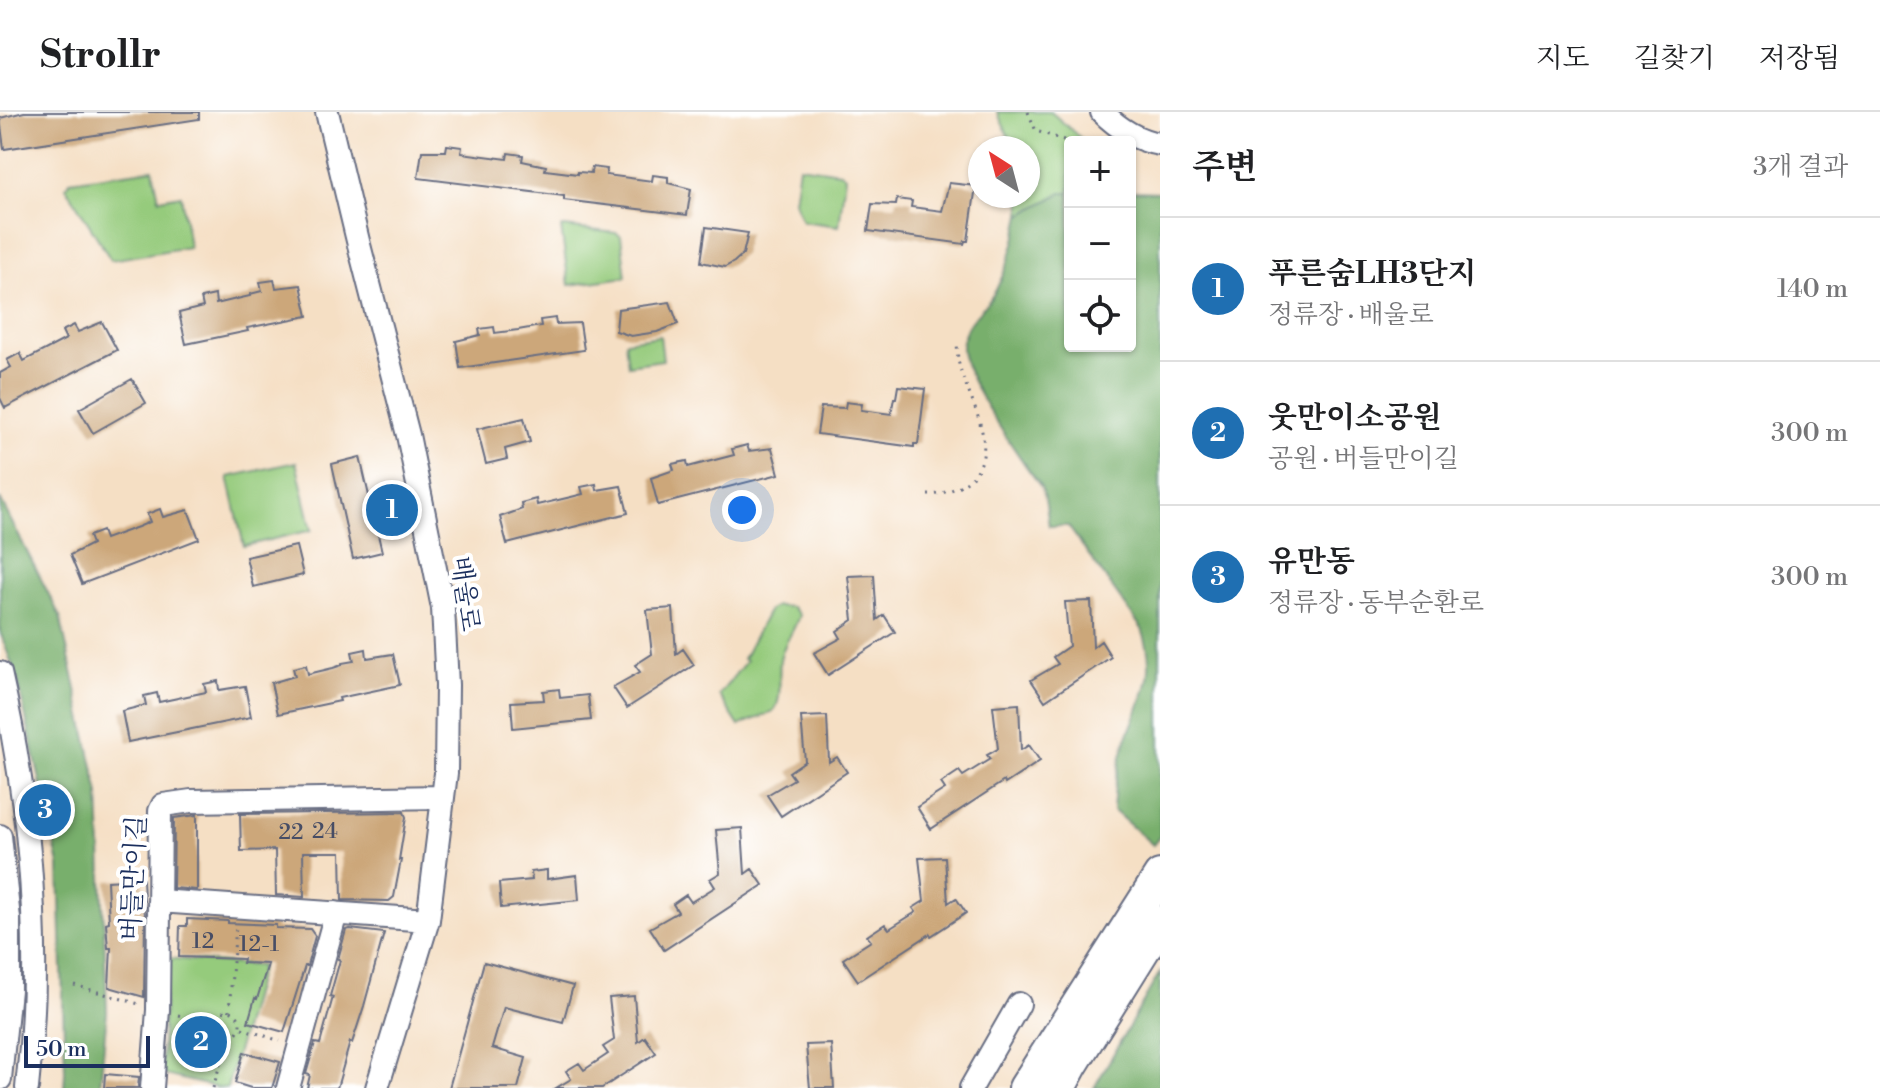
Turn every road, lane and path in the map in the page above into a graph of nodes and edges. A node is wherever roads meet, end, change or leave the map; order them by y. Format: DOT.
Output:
graph roads {
  1 [pos="327,112"];
  2 [pos="1028,112"];
  3 [pos="1102,112"];
  4 [pos="1064,140"];
  5 [pos="1160,144"];
  6 [pos="957,345"];
  7 [pos="928,495"];
  8 [pos="0,673"];
  9 [pos="443,797"];
  10 [pos="0,836"];
  11 [pos="1160,876"];
  12 [pos="159,901"];
  13 [pos="238,906"];
  14 [pos="336,913"];
  15 [pos="428,920"];
  16 [pos="1160,923"];
  17 [pos="74,985"];
  18 [pos="1019,1004"];
  19 [pos="158,1010"];
  20 [pos="229,1011"];
  21 [pos="214,1024"];
  22 [pos="240,1027"];
  23 [pos="228,1038"];
  24 [pos="298,1048"];
  25 [pos="0,1079"];
  26 [pos="27,1088"];
  27 [pos="152,1088"];
  28 [pos="213,1088"];
  29 [pos="288,1088"];
  30 [pos="377,1088"];
  31 [pos="971,1088"];
  32 [pos="1025,1088"];
  33 [pos="1059,1088"];
  1 -- 9 [label="street, 배울로"];
  2 -- 4 [label="path"];
  3 -- 5 [label="street"];
  6 -- 7 [label="path"];
  8 -- 26 [label="street"];
  9 -- 12 [label="street, 버들만이길"];
  9 -- 15 [label="street, 배울로"];
  10 -- 25 [label="street"];
  11 -- 32 [label="highway"];
  12 -- 13 [label="street"];
  12 -- 19 [label="street, 버들만이길"];
  13 -- 14 [label="street"];
  13 -- 20 [label="path"];
  14 -- 15 [label="street"];
  14 -- 24 [label="street"];
  15 -- 30 [label="street, 배울로"];
  16 -- 33 [label="highway"];
  17 -- 19 [label="path"];
  18 -- 31 [label="street"];
  19 -- 21 [label="path"];
  19 -- 27 [label="street, 버들만이길"];
  20 -- 21 [label="path"];
  20 -- 22 [label="path"];
  21 -- 23 [label="path"];
  22 -- 23 [label="path"];
  22 -- 24 [label="path"];
  23 -- 28 [label="path"];
  24 -- 29 [label="street"];
}
